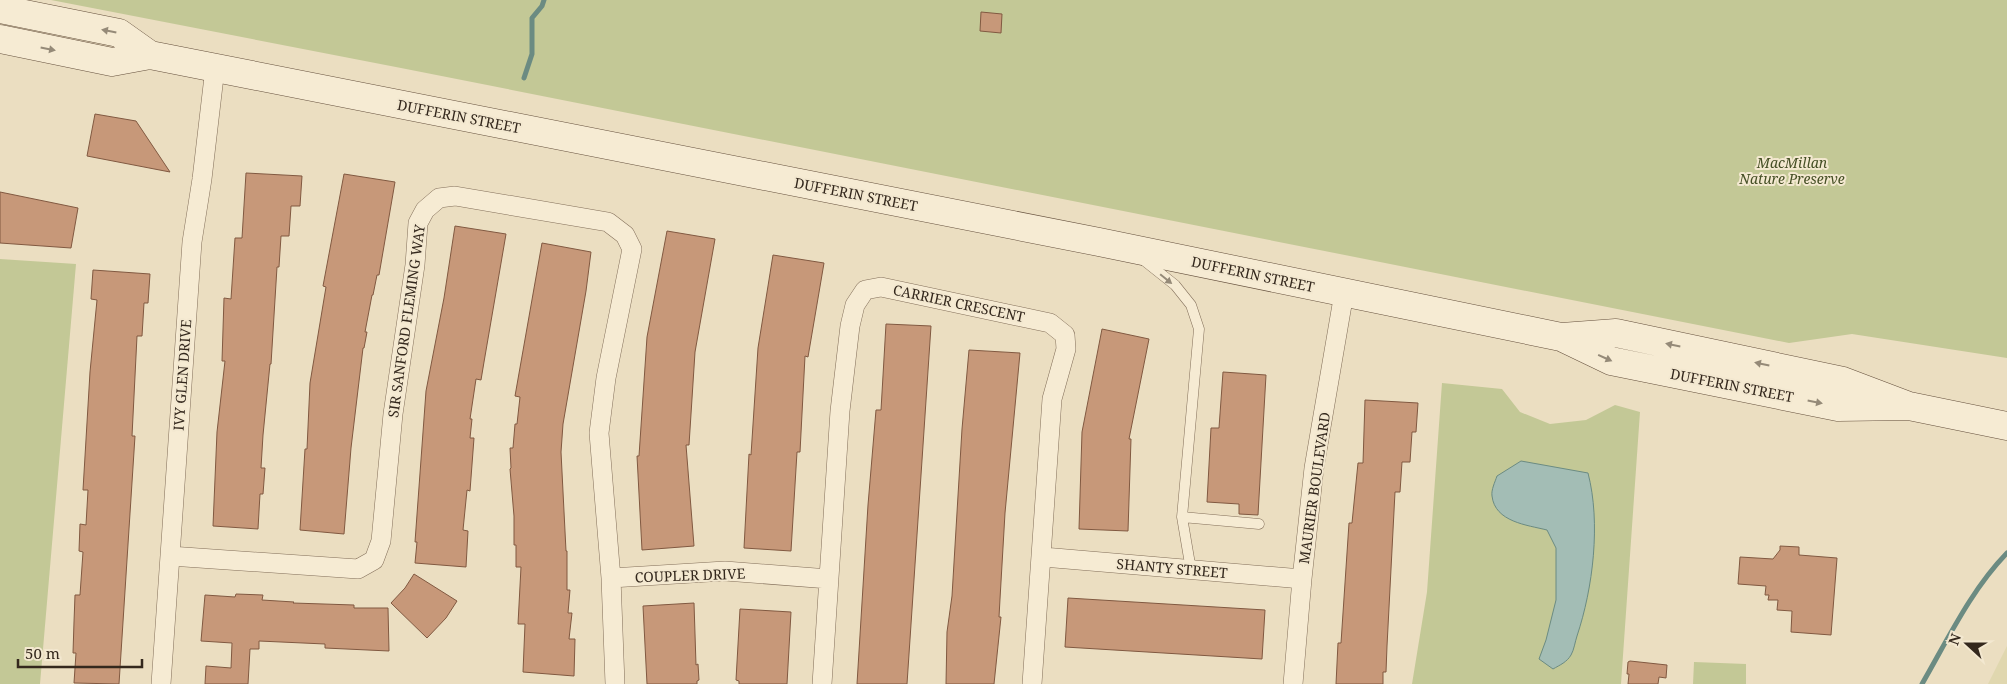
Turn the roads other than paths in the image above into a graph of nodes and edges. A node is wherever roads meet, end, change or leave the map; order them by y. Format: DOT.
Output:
graph roads {
  1 [pos="0,9"];
  2 [pos="0,40"];
  3 [pos="150,55"];
  4 [pos="215,68"];
  5 [pos="1128,248"];
  6 [pos="1344,293"];
  7 [pos="2007,426"];
  8 [pos="1182,518"];
  9 [pos="1259,524"];
  10 [pos="170,556"];
  11 [pos="1042,557"];
  12 [pos="1191,570"];
  13 [pos="611,578"];
  14 [pos="829,579"];
  15 [pos="1302,579"];
  16 [pos="161,684"];
  17 [pos="614,684"];
  18 [pos="822,684"];
  19 [pos="1032,684"];
  20 [pos="1293,684"];
  3 -- 1 [label="main road, DUFFERIN STREET, one-way"];
  2 -- 3 [label="main road, DUFFERIN STREET, one-way"];
  3 -- 4 [label="main road, DUFFERIN STREET"];
  4 -- 5 [label="main road, DUFFERIN STREET"];
  4 -- 10 [label="street, IVY GLEN DRIVE"];
  5 -- 6 [label="main road, DUFFERIN STREET"];
  5 -- 8 [label="lane, one-way"];
  6 -- 7 [label="main road, DUFFERIN STREET"];
  6 -- 15 [label="street, MAURIER BOULEVARD"];
  8 -- 9 [label="lane"];
  8 -- 12 [label="lane"];
  10 -- 13 [label="street, SIR SANFORD FLEMING WAY"];
  10 -- 16 [label="street, IVY GLEN DRIVE"];
  11 -- 12 [label="street, SHANTY STREET"];
  11 -- 14 [label="street, CARRIER CRESCENT"];
  11 -- 19 [label="street, CARRIER CRESCENT"];
  12 -- 15 [label="street, SHANTY STREET"];
  13 -- 14 [label="street, COUPLER DRIVE"];
  13 -- 17 [label="street, SIR SANFORD FLEMING WAY"];
  14 -- 18 [label="street, CARRIER CRESCENT"];
  15 -- 20 [label="street, MAURIER BOULEVARD"];
}
